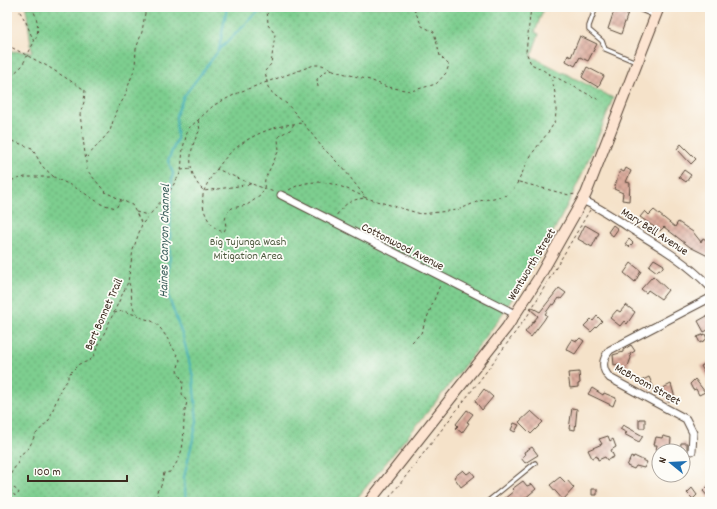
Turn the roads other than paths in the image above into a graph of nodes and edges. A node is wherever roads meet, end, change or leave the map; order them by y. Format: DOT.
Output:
graph roads {
  1 [pos="596,7"];
  2 [pos="634,7"];
  3 [pos="657,12"];
  4 [pos="637,62"];
  5 [pos="282,195"];
  6 [pos="584,197"];
  7 [pos="710,287"];
  8 [pos="710,298"];
  9 [pos="516,314"];
  10 [pos="692,451"];
  11 [pos="535,463"];
  12 [pos="369,502"];
  13 [pos="487,502"];
  1 -- 4 [label="lane"];
  2 -- 3 [label="lane"];
  3 -- 4 [label="main road, Wentworth Street"];
  4 -- 6 [label="main road, Wentworth Street"];
  5 -- 9 [label="street, Cottonwood Avenue"];
  6 -- 7 [label="street, Mary Bell Avenue"];
  6 -- 9 [label="main road, Wentworth Street"];
  8 -- 10 [label="street, McBroom Street"];
  9 -- 12 [label="main road, Wentworth Street"];
  11 -- 13 [label="lane"];
}
